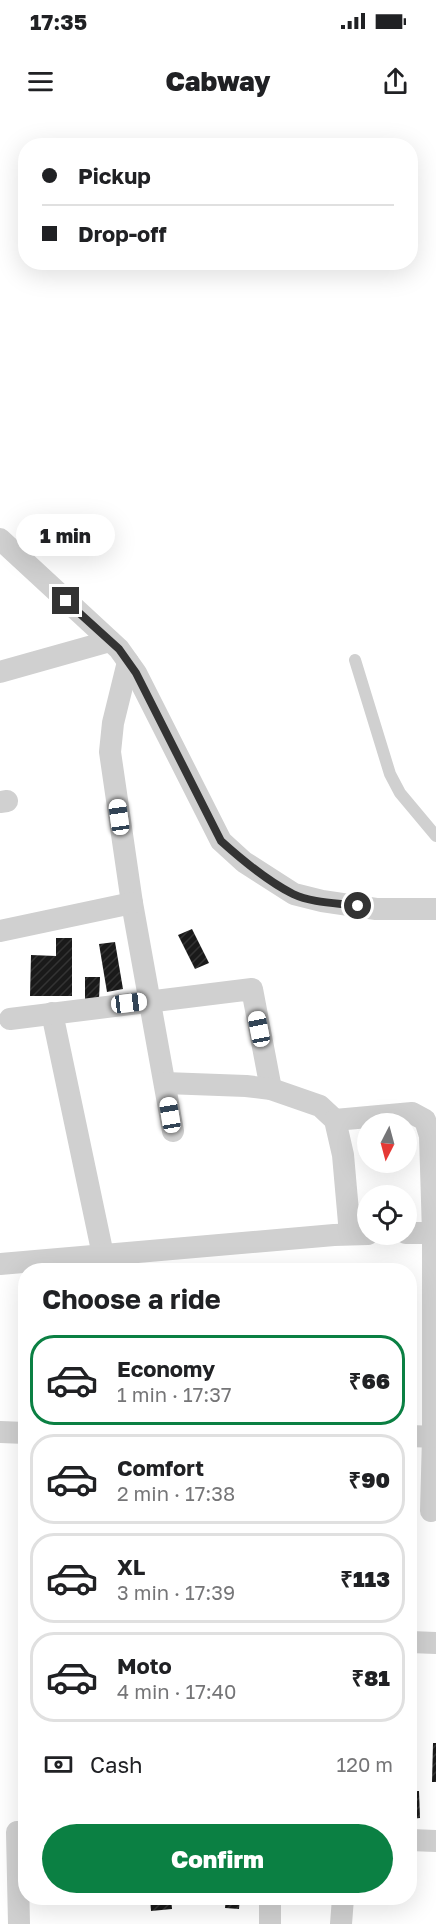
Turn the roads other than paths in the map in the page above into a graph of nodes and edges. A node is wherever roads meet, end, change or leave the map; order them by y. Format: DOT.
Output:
graph roads {
  1 [pos="0,539"];
  2 [pos="110,641"];
  3 [pos="355,660"];
  4 [pos="128,662"];
  5 [pos="0,672"];
  6 [pos="436,836"];
  7 [pos="132,903"];
  8 [pos="436,909"];
  9 [pos="0,932"];
  10 [pos="149,1001"];
  11 [pos="52,1013"];
  12 [pos="10,1019"];
  13 [pos="165,1083"];
  14 [pos="271,1089"];
  15 [pos="335,1120"];
  16 [pos="173,1131"];
  17 [pos="357,1224"];
  18 [pos="417,1233"];
  19 [pos="434,1233"];
  20 [pos="357,1234"];
  21 [pos="103,1255"];
  22 [pos="75,1263"];
  23 [pos="0,1264"];
  24 [pos="18,1264"];
  25 [pos="0,1432"];
  26 [pos="18,1433"];
  27 [pos="417,1436"];
  28 [pos="435,1437"];
  29 [pos="431,1510"];
  30 [pos="417,1642"];
  31 [pos="436,1643"];
  32 [pos="18,1832"];
  33 [pos="417,1840"];
  34 [pos="436,1841"];
  35 [pos="18,1878"];
  36 [pos="19,1905"];
  37 [pos="270,1905"];
  38 [pos="342,1905"];
  39 [pos="19,1924"];
  40 [pos="270,1924"];
  41 [pos="341,1924"];
  1 -- 2 [label="street"];
  2 -- 4 [label="street"];
  2 -- 5 [label="street"];
  3 -- 6 [label="lane"];
  4 -- 7 [label="street"];
  4 -- 8 [label="street"];
  7 -- 9 [label="street"];
  7 -- 10 [label="street"];
  10 -- 11 [label="street"];
  10 -- 13 [label="street"];
  10 -- 14 [label="street"];
  11 -- 12 [label="street"];
  11 -- 21 [label="street"];
  13 -- 14 [label="street"];
  13 -- 16 [label="street"];
  14 -- 15 [label="street"];
  15 -- 17 [label="street"];
  15 -- 19 [label="street"];
  18 -- 19 [label="street"];
  19 -- 28 [label="street"];
  20 -- 21 [label="street"];
  21 -- 22 [label="street"];
  23 -- 24 [label="street"];
  25 -- 26 [label="street"];
  27 -- 28 [label="street"];
  28 -- 29 [label="street"];
  30 -- 31 [label="street"];
  32 -- 35 [label="street"];
  33 -- 34 [label="street"];
  36 -- 39 [label="street"];
  37 -- 40 [label="street"];
  38 -- 41 [label="street"];
}
